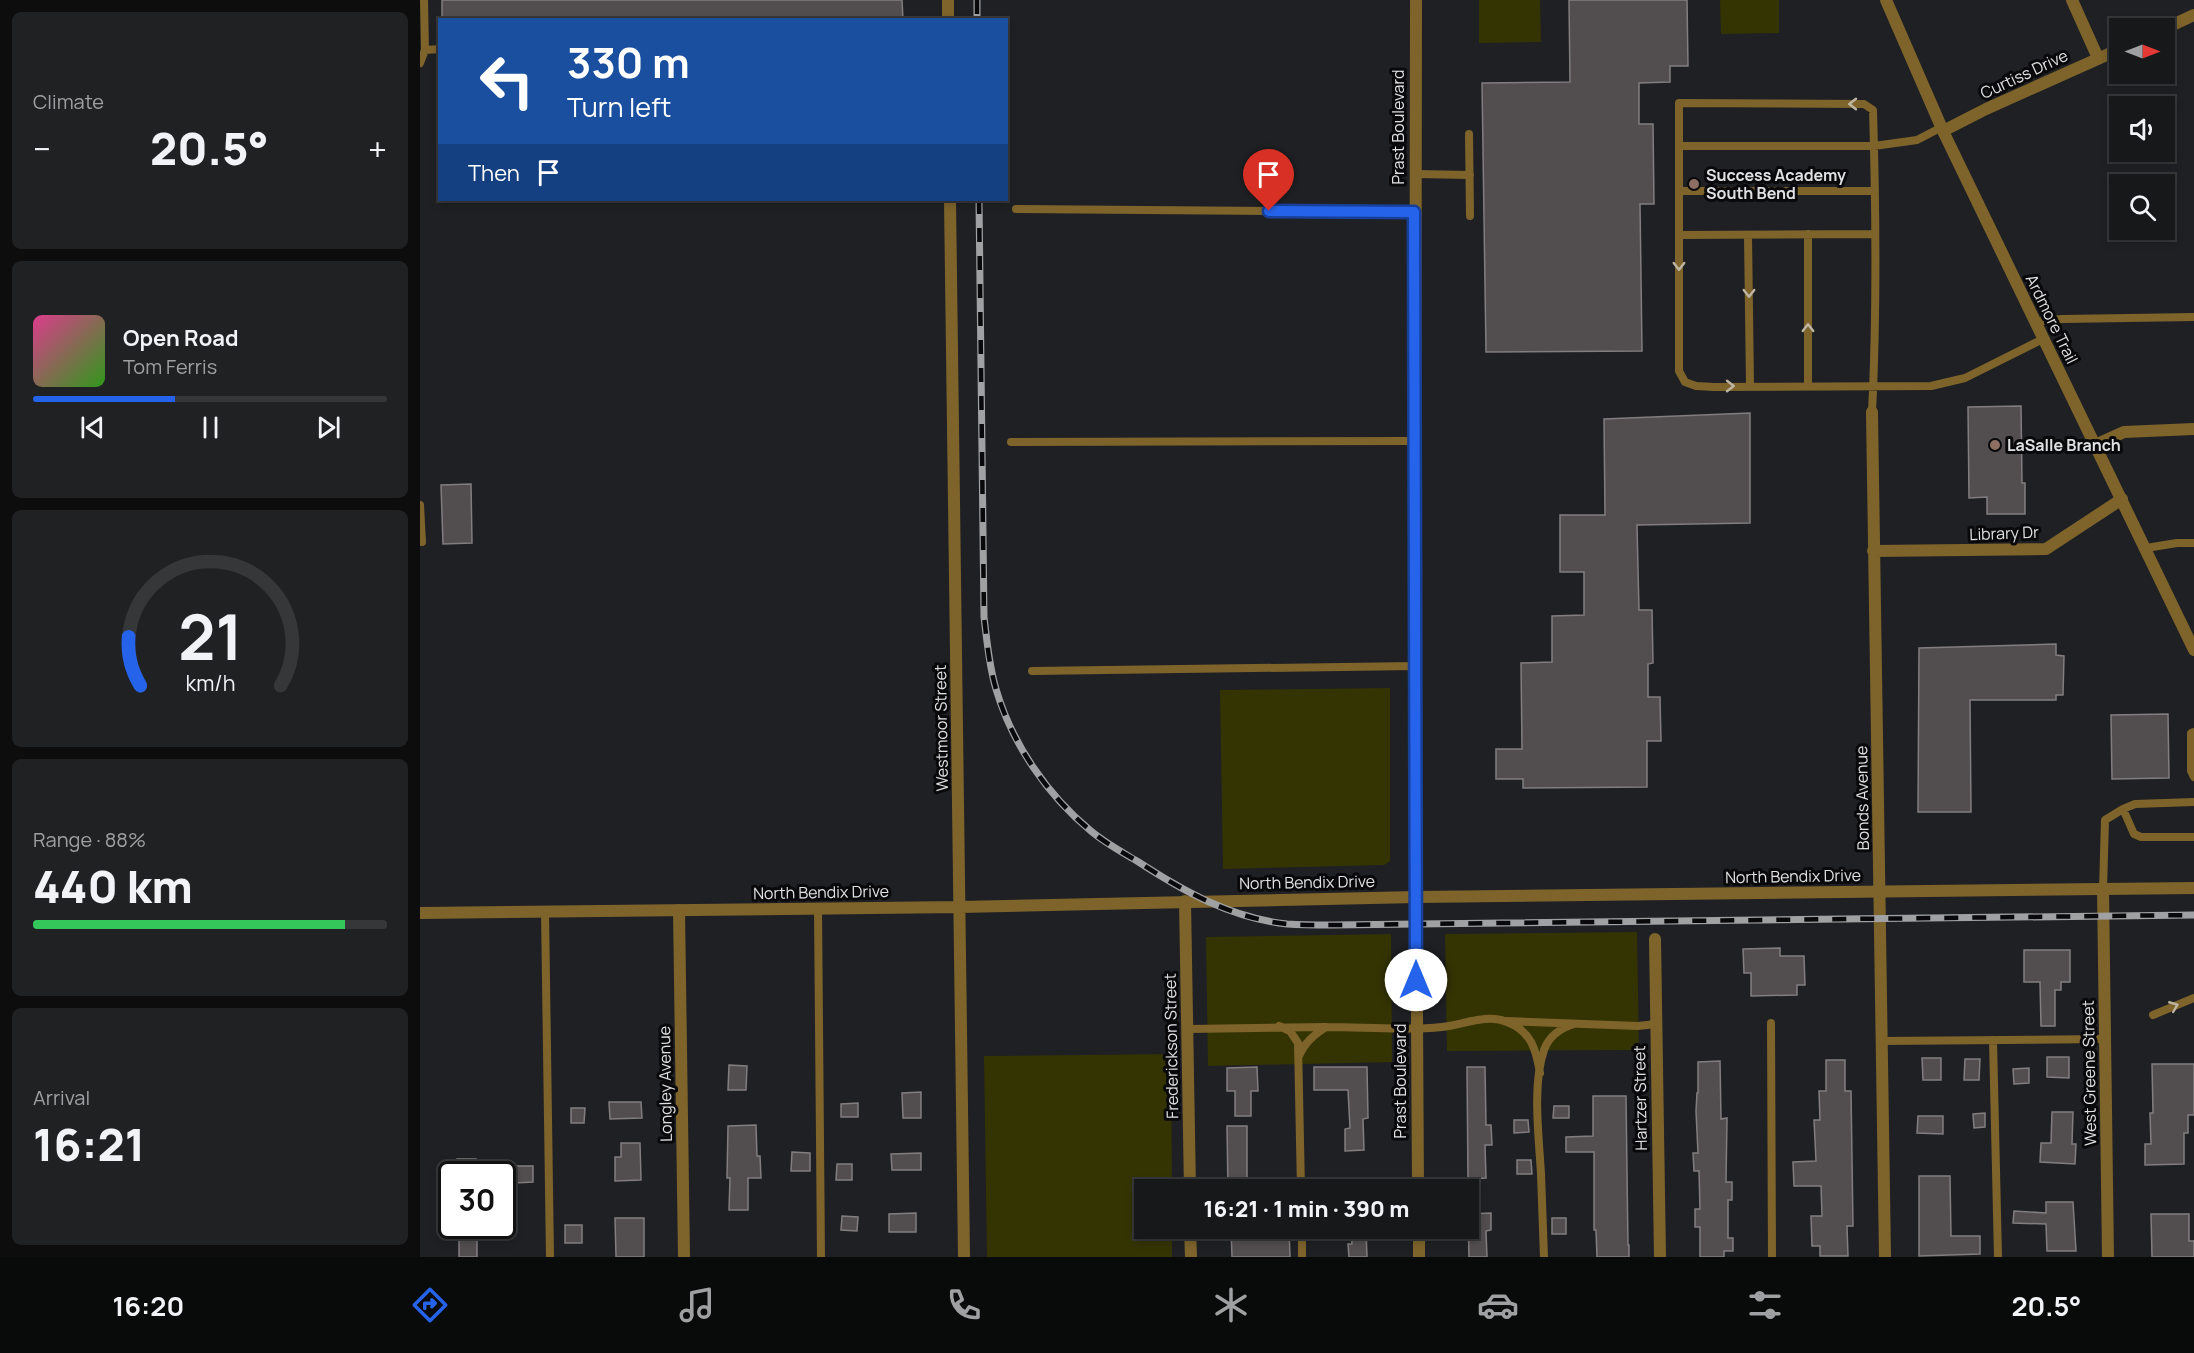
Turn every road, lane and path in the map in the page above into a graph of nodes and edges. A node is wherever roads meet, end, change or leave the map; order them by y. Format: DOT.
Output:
graph roads {
  1 [pos="424,0"];
  2 [pos="948,0"];
  3 [pos="1416,0"];
  4 [pos="1886,0"];
  5 [pos="2072,0"];
  6 [pos="2194,15"];
  7 [pos="948,18"];
  8 [pos="2175,24"];
  9 [pos="438,49"];
  10 [pos="425,50"];
  11 [pos="2109,54"];
  12 [pos="2098,58"];
  13 [pos="420,63"];
  14 [pos="1942,129"];
  15 [pos="1469,134"];
  16 [pos="1679,146"];
  17 [pos="1874,146"];
  18 [pos="1415,174"];
  19 [pos="1470,175"];
  20 [pos="1679,191"];
  21 [pos="1874,191"];
  22 [pos="951,201"];
  23 [pos="1016,209"];
  24 [pos="1414,212"];
  25 [pos="1470,216"];
  26 [pos="1808,234"];
  27 [pos="1874,234"];
  28 [pos="1679,235"];
  29 [pos="1748,235"];
  30 [pos="2194,317"];
  31 [pos="2035,322"];
  32 [pos="2043,339"];
  33 [pos="1750,386"];
  34 [pos="1808,386"];
  35 [pos="1873,386"];
  36 [pos="1872,412"];
  37 [pos="2194,429"];
  38 [pos="1415,441"];
  39 [pos="1011,442"];
  40 [pos="2095,445"];
  41 [pos="2122,500"];
  42 [pos="420,506"];
  43 [pos="422,542"];
  44 [pos="2194,543"];
  45 [pos="2146,549"];
  46 [pos="1873,551"];
  47 [pos="2194,650"];
  48 [pos="1415,666"];
  49 [pos="1032,671"];
  50 [pos="2194,732"];
  51 [pos="2194,777"];
  52 [pos="2194,802"];
  53 [pos="2123,809"];
  54 [pos="2194,837"];
  55 [pos="2194,888"];
  56 [pos="2103,889"];
  57 [pos="1880,891"];
  58 [pos="1416,897"];
  59 [pos="1185,901"];
  60 [pos="960,907"];
  61 [pos="818,908"];
  62 [pos="679,910"];
  63 [pos="545,911"];
  64 [pos="420,913"];
  65 [pos="1655,939"];
  66 [pos="2194,998"];
  67 [pos="2153,1015"];
  68 [pos="1505,1021"];
  69 [pos="1771,1023"];
  70 [pos="1574,1024"];
  71 [pos="1656,1024"];
  72 [pos="1279,1026"];
  73 [pos="1326,1027"];
  74 [pos="1416,1027"];
  75 [pos="1187,1029"];
  76 [pos="2105,1039"];
  77 [pos="1994,1040"];
  78 [pos="1882,1041"];
  79 [pos="1299,1056"];
  80 [pos="1539,1073"];
  81 [pos="1190,1179"];
  82 [pos="1301,1179"];
  83 [pos="1418,1179"];
  84 [pos="1190,1239"];
  85 [pos="1302,1239"];
  86 [pos="1419,1239"];
  87 [pos="550,1257"];
  88 [pos="684,1257"];
  89 [pos="821,1257"];
  90 [pos="964,1257"];
  91 [pos="1191,1257"];
  92 [pos="1302,1257"];
  93 [pos="1419,1257"];
  94 [pos="1544,1257"];
  95 [pos="1660,1257"];
  96 [pos="1772,1257"];
  97 [pos="1886,1257"];
  98 [pos="1998,1257"];
  99 [pos="2108,1257"];
  1 -- 10 [label="lane"];
  2 -- 7 [label="street"];
  3 -- 18 [label="street, Prast Boulevard"];
  4 -- 14 [label="street, Ardmore Trail"];
  5 -- 12 [label="street"];
  6 -- 8 [label="street"];
  9 -- 10 [label="lane"];
  10 -- 13 [label="lane"];
  11 -- 12 [label="street, Curtiss Drive"];
  12 -- 14 [label="street, Curtiss Drive"];
  14 -- 17 [label="lane"];
  14 -- 31 [label="street, Ardmore Trail"];
  15 -- 19 [label="lane"];
  16 -- 17 [label="lane"];
  17 -- 16 [label="lane, one-way"];
  16 -- 20 [label="lane"];
  17 -- 21 [label="lane"];
  18 -- 19 [label="lane"];
  18 -- 24 [label="street, Prast Boulevard"];
  19 -- 25 [label="lane"];
  20 -- 21 [label="lane"];
  20 -- 28 [label="lane"];
  21 -- 27 [label="lane"];
  22 -- 60 [label="street, Westmoor Street"];
  23 -- 24 [label="lane"];
  24 -- 38 [label="street, Prast Boulevard"];
  26 -- 27 [label="lane"];
  26 -- 29 [label="lane"];
  34 -- 26 [label="lane, one-way"];
  27 -- 35 [label="lane"];
  28 -- 29 [label="lane"];
  28 -- 33 [label="lane, one-way"];
  29 -- 33 [label="lane, one-way"];
  30 -- 31 [label="lane"];
  31 -- 32 [label="street, Ardmore Trail"];
  32 -- 35 [label="lane"];
  32 -- 40 [label="street, Ardmore Trail"];
  33 -- 34 [label="lane"];
  34 -- 35 [label="lane"];
  35 -- 36 [label="lane"];
  36 -- 46 [label="street, Bonds Avenue"];
  37 -- 40 [label="street"];
  38 -- 39 [label="lane"];
  38 -- 48 [label="street, Prast Boulevard"];
  40 -- 41 [label="street, Ardmore Trail"];
  41 -- 45 [label="street, Ardmore Trail"];
  41 -- 46 [label="street, Library Dr"];
  42 -- 43 [label="lane"];
  44 -- 45 [label="lane"];
  45 -- 47 [label="street, Ardmore Trail"];
  46 -- 57 [label="street, Bonds Avenue"];
  48 -- 49 [label="lane"];
  48 -- 58 [label="street, Prast Boulevard"];
  50 -- 51 [label="lane"];
  52 -- 53 [label="lane"];
  53 -- 54 [label="lane"];
  53 -- 56 [label="lane"];
  55 -- 56 [label="street, North Bendix Drive"];
  56 -- 57 [label="street, North Bendix Drive"];
  56 -- 76 [label="street, West Greene Street"];
  57 -- 58 [label="street, North Bendix Drive"];
  57 -- 78 [label="street, Bonds Avenue"];
  58 -- 59 [label="street, North Bendix Drive"];
  58 -- 74 [label="street, Prast Boulevard"];
  59 -- 60 [label="street, North Bendix Drive"];
  59 -- 75 [label="street, Frederickson Street"];
  60 -- 61 [label="street, North Bendix Drive"];
  60 -- 90 [label="street, Westmoor Street"];
  61 -- 62 [label="street, North Bendix Drive"];
  61 -- 89 [label="lane"];
  62 -- 63 [label="street, North Bendix Drive"];
  62 -- 88 [label="street, Longley Avenue"];
  63 -- 64 [label="street, North Bendix Drive"];
  63 -- 87 [label="lane"];
  65 -- 71 [label="street, Hartzer Street"];
  67 -- 66 [label="lane, one-way"];
  68 -- 70 [label="lane"];
  68 -- 74 [label="lane"];
  68 -- 80 [label="lane"];
  69 -- 96 [label="lane"];
  70 -- 71 [label="lane"];
  70 -- 80 [label="lane"];
  71 -- 95 [label="street, Hartzer Street"];
  72 -- 73 [label="lane"];
  72 -- 75 [label="lane"];
  72 -- 79 [label="lane"];
  73 -- 74 [label="lane"];
  73 -- 79 [label="lane"];
  74 -- 83 [label="street, Prast Boulevard"];
  75 -- 81 [label="street, Frederickson Street"];
  76 -- 77 [label="lane"];
  76 -- 99 [label="street, West Greene Street"];
  77 -- 78 [label="lane"];
  77 -- 98 [label="lane"];
  78 -- 97 [label="street, Bonds Avenue"];
  79 -- 82 [label="lane"];
  80 -- 94 [label="lane"];
  84 -- 91 [label="street"];
  85 -- 92 [label="lane"];
  86 -- 93 [label="street"];
}
